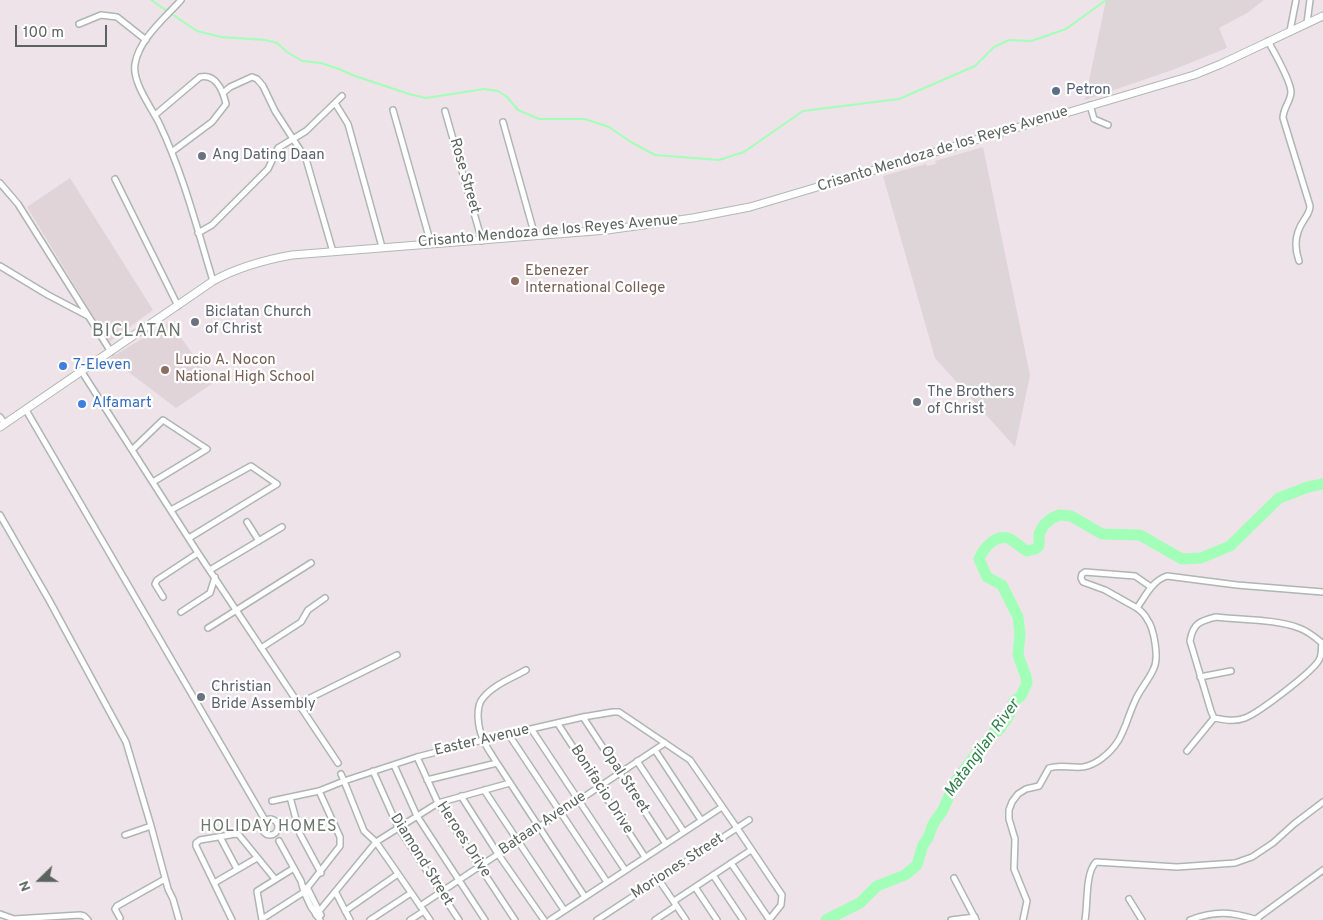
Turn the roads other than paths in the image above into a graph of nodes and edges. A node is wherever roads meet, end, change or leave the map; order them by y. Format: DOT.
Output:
graph roads {
  1 [pos="181,0"];
  2 [pos="1296,0"];
  3 [pos="1310,0"];
  4 [pos="1323,16"];
  5 [pos="1307,23"];
  6 [pos="79,24"];
  7 [pos="1290,31"];
  8 [pos="146,40"];
  9 [pos="1268,41"];
  10 [pos="222,93"];
  11 [pos="342,96"];
  12 [pos="335,103"];
  13 [pos="1090,105"];
  14 [pos="393,110"];
  15 [pos="445,112"];
  16 [pos="155,115"];
  17 [pos="503,122"];
  18 [pos="1108,125"];
  19 [pos="293,140"];
  20 [pos="173,151"];
  21 [pos="115,179"];
  22 [pos="0,183"];
  23 [pos="198,233"];
  24 [pos="536,236"];
  25 [pos="482,240"];
  26 [pos="430,244"];
  27 [pos="382,247"];
  28 [pos="333,252"];
  29 [pos="1299,262"];
  30 [pos="0,266"];
  31 [pos="213,281"];
  32 [pos="178,306"];
  33 [pos="89,316"];
  34 [pos="111,352"];
  35 [pos="82,372"];
  36 [pos="26,410"];
  37 [pos="0,417"];
  38 [pos="2,426"];
  39 [pos="133,449"];
  40 [pos="153,482"];
  41 [pos="171,510"];
  42 [pos="0,515"];
  43 [pos="247,522"];
  44 [pos="282,527"];
  45 [pos="189,538"];
  46 [pos="259,541"];
  47 [pos="198,553"];
  48 [pos="311,563"];
  49 [pos="210,570"];
  50 [pos="214,577"];
  51 [pos="1151,587"];
  52 [pos="1323,592"];
  53 [pos="163,597"];
  54 [pos="326,598"];
  55 [pos="1137,608"];
  56 [pos="237,611"];
  57 [pos="181,612"];
  58 [pos="208,628"];
  59 [pos="1322,643"];
  60 [pos="262,648"];
  61 [pos="397,655"];
  62 [pos="526,670"];
  63 [pos="1231,671"];
  64 [pos="1200,677"];
  65 [pos="298,704"];
  66 [pos="582,717"];
  67 [pos="1214,718"];
  68 [pos="558,724"];
  69 [pos="532,730"];
  70 [pos="509,735"];
  71 [pos="483,740"];
  72 [pos="665,743"];
  73 [pos="655,750"];
  74 [pos="1187,751"];
  75 [pos="418,757"];
  76 [pos="638,761"];
  77 [pos="338,763"];
  78 [pos="497,763"];
  79 [pos="394,765"];
  80 [pos="373,771"];
  81 [pos="341,774"];
  82 [pos="619,774"];
  83 [pos="427,780"];
  84 [pos="344,781"];
  85 [pos="510,783"];
  86 [pos="598,787"];
  87 [pos="484,790"];
  88 [pos="319,791"];
  89 [pos="462,796"];
  90 [pos="290,797"];
  91 [pos="272,801"];
  92 [pos="578,801"];
  93 [pos="1323,802"];
  94 [pos="438,803"];
  95 [pos="722,807"];
  96 [pos="560,813"];
  97 [pos="417,816"];
  98 [pos="265,820"];
  99 [pos="702,820"];
  100 [pos="749,820"];
  101 [pos="151,826"];
  102 [pos="398,827"];
  103 [pos="538,827"];
  104 [pos="737,828"];
  105 [pos="684,832"];
  106 [pos="125,835"];
  107 [pos="220,837"];
  108 [pos="277,837"];
  109 [pos="518,841"];
  110 [pos="376,842"];
  111 [pos="666,844"];
  112 [pos="751,850"];
  113 [pos="498,854"];
  114 [pos="645,857"];
  115 [pos="257,858"];
  116 [pos="731,863"];
  117 [pos="479,866"];
  118 [pos="294,868"];
  119 [pos="237,869"];
  120 [pos="625,870"];
  121 [pos="1323,870"];
  122 [pos="320,872"];
  123 [pos="398,874"];
  124 [pos="713,875"];
  125 [pos="954,878"];
  126 [pos="165,879"];
  127 [pos="275,879"];
  128 [pos="458,880"];
  129 [pos="659,880"];
  130 [pos="607,882"];
  131 [pos="214,883"];
  132 [pos="695,887"];
  133 [pos="306,890"];
  134 [pos="336,892"];
  135 [pos="440,892"];
  136 [pos="411,893"];
  137 [pos="585,897"];
  138 [pos="1129,899"];
  139 [pos="675,904"];
  140 [pos="420,906"];
  141 [pos="564,910"];
  142 [pos="345,911"];
  143 [pos="424,911"];
  144 [pos="0,914"];
  145 [pos="320,917"];
  146 [pos="58,918"];
  147 [pos="120,918"];
  148 [pos="262,919"];
  149 [pos="975,919"];
  150 [pos="14,920"];
  151 [pos="88,920"];
  152 [pos="179,920"];
  153 [pos="232,920"];
  154 [pos="350,920"];
  155 [pos="370,920"];
  156 [pos="410,920"];
  157 [pos="430,920"];
  158 [pos="459,920"];
  159 [pos="485,920"];
  160 [pos="515,920"];
  161 [pos="544,920"];
  162 [pos="550,920"];
  163 [pos="597,920"];
  164 [pos="655,920"];
  165 [pos="686,920"];
  166 [pos="717,920"];
  167 [pos="743,920"];
  168 [pos="769,920"];
  169 [pos="951,920"];
  170 [pos="1023,920"];
  171 [pos="1085,920"];
  172 [pos="1142,920"];
  173 [pos="1190,920"];
  174 [pos="1257,920"];
  1 -- 8 [label="street"];
  2 -- 7 [label="street"];
  3 -- 5 [label="street"];
  4 -- 5 [label="main road, Crisanto Mendoza de los Reyes Avenue"];
  5 -- 7 [label="main road, Crisanto Mendoza de los Reyes Avenue"];
  6 -- 8 [label="street"];
  7 -- 9 [label="main road, Crisanto Mendoza de los Reyes Avenue"];
  8 -- 16 [label="street"];
  9 -- 13 [label="main road, Crisanto Mendoza de los Reyes Avenue"];
  9 -- 29 [label="street"];
  10 -- 16 [label="street"];
  10 -- 19 [label="street"];
  10 -- 20 [label="street"];
  11 -- 12 [label="street"];
  12 -- 19 [label="street"];
  12 -- 27 [label="street"];
  13 -- 18 [label="street"];
  13 -- 24 [label="main road, Crisanto Mendoza de los Reyes Avenue"];
  14 -- 26 [label="street"];
  15 -- 25 [label="street, Rose Street"];
  16 -- 20 [label="street"];
  17 -- 24 [label="street"];
  19 -- 23 [label="street"];
  19 -- 28 [label="street"];
  20 -- 23 [label="street"];
  21 -- 32 [label="street"];
  22 -- 33 [label="street"];
  23 -- 31 [label="street"];
  24 -- 25 [label="main road, Crisanto Mendoza de los Reyes Avenue"];
  25 -- 26 [label="main road, Crisanto Mendoza de los Reyes Avenue"];
  26 -- 27 [label="main road, Crisanto Mendoza de los Reyes Avenue"];
  27 -- 28 [label="main road, Crisanto Mendoza de los Reyes Avenue"];
  28 -- 31 [label="main road, Crisanto Mendoza de los Reyes Avenue"];
  30 -- 33 [label="street"];
  31 -- 32 [label="main road, Crisanto Mendoza de los Reyes Avenue"];
  32 -- 34 [label="main road, Crisanto Mendoza de los Reyes Avenue"];
  33 -- 34 [label="street"];
  34 -- 35 [label="main road, Crisanto Mendoza de los Reyes Avenue"];
  35 -- 36 [label="main road, Crisanto Mendoza de los Reyes Avenue"];
  35 -- 39 [label="street"];
  36 -- 38 [label="main road, Crisanto Mendoza de los Reyes Avenue"];
  36 -- 98 [label="street"];
  37 -- 38 [label="street"];
  39 -- 40 [label="street"];
  39 -- 40 [label="street"];
  40 -- 41 [label="street"];
  41 -- 45 [label="street"];
  41 -- 45 [label="street"];
  42 -- 101 [label="street"];
  43 -- 46 [label="street"];
  44 -- 46 [label="street"];
  45 -- 47 [label="street"];
  46 -- 49 [label="street"];
  47 -- 49 [label="street"];
  47 -- 53 [label="street"];
  48 -- 56 [label="street"];
  49 -- 50 [label="street"];
  50 -- 56 [label="street"];
  50 -- 57 [label="street"];
  51 -- 52 [label="street"];
  51 -- 55 [label="street"];
  51 -- 55 [label="street"];
  54 -- 60 [label="street"];
  55 -- 170 [label="street"];
  56 -- 58 [label="street"];
  56 -- 60 [label="street"];
  59 -- 64 [label="street"];
  59 -- 67 [label="street"];
  60 -- 65 [label="street"];
  61 -- 65 [label="street"];
  62 -- 71 [label="street"];
  63 -- 64 [label="street"];
  64 -- 67 [label="street"];
  65 -- 77 [label="street"];
  66 -- 68 [label="street, Easter Avenue"];
  66 -- 72 [label="street, Easter Avenue"];
  66 -- 82 [label="street, Opal Street"];
  67 -- 74 [label="street"];
  68 -- 69 [label="street, Easter Avenue"];
  68 -- 86 [label="street, Bonifacio Drive"];
  69 -- 70 [label="street, Easter Avenue"];
  69 -- 92 [label="street"];
  70 -- 71 [label="street, Easter Avenue"];
  70 -- 96 [label="street"];
  71 -- 75 [label="street, Easter Avenue"];
  71 -- 78 [label="street"];
  72 -- 73 [label="street, Bataan Avenue"];
  72 -- 95 [label="street, Easter Avenue"];
  73 -- 76 [label="street, Bataan Avenue"];
  73 -- 99 [label="street"];
  75 -- 79 [label="street, Easter Avenue"];
  75 -- 83 [label="street, Heroes Drive"];
  76 -- 82 [label="street, Bataan Avenue"];
  76 -- 105 [label="street"];
  78 -- 83 [label="street"];
  78 -- 85 [label="street"];
  79 -- 80 [label="street, Easter Avenue"];
  79 -- 97 [label="street"];
  80 -- 84 [label="street, Easter Avenue"];
  80 -- 102 [label="street, Diamond Street"];
  81 -- 84 [label="street"];
  82 -- 86 [label="street, Bataan Avenue"];
  82 -- 111 [label="street, Opal Street"];
  83 -- 94 [label="street, Heroes Drive"];
  84 -- 88 [label="street, Easter Avenue"];
  84 -- 110 [label="street"];
  85 -- 87 [label="street"];
  85 -- 103 [label="street"];
  86 -- 92 [label="street, Bataan Avenue"];
  86 -- 114 [label="street, Bonifacio Drive"];
  87 -- 89 [label="street"];
  87 -- 109 [label="street"];
  88 -- 90 [label="street, Easter Avenue"];
  88 -- 122 [label="street"];
  89 -- 94 [label="street"];
  89 -- 113 [label="street"];
  90 -- 91 [label="street, Easter Avenue"];
  90 -- 122 [label="street"];
  92 -- 96 [label="street, Bataan Avenue"];
  92 -- 120 [label="street"];
  93 -- 171 [label="street"];
  94 -- 97 [label="street"];
  94 -- 117 [label="street, Heroes Drive"];
  95 -- 99 [label="street"];
  95 -- 104 [label="street, Easter Avenue"];
  96 -- 103 [label="street, Bataan Avenue"];
  96 -- 130 [label="street"];
  97 -- 102 [label="street"];
  97 -- 128 [label="street"];
  98 -- 108 [label="street"];
  98 -- 108 [label="street"];
  99 -- 105 [label="street"];
  100 -- 104 [label="street"];
  101 -- 106 [label="street"];
  101 -- 126 [label="street"];
  102 -- 110 [label="street"];
  102 -- 135 [label="street, Diamond Street"];
  103 -- 109 [label="street, Bataan Avenue"];
  103 -- 137 [label="street"];
  104 -- 112 [label="street, Moriones Street"];
  104 -- 129 [label="street, Moriones Street"];
  105 -- 111 [label="street"];
  107 -- 115 [label="street"];
  107 -- 119 [label="street"];
  107 -- 131 [label="street"];
  108 -- 118 [label="street"];
  109 -- 113 [label="street, Bataan Avenue"];
  109 -- 141 [label="street"];
  110 -- 123 [label="street"];
  110 -- 134 [label="street"];
  111 -- 114 [label="street"];
  112 -- 116 [label="street"];
  112 -- 168 [label="street, Moriones Street"];
  113 -- 117 [label="street, Bataan Avenue"];
  113 -- 161 [label="street"];
  114 -- 120 [label="street"];
  115 -- 119 [label="street"];
  115 -- 127 [label="street"];
  116 -- 124 [label="street"];
  116 -- 168 [label="street"];
  117 -- 128 [label="street, Bataan Avenue"];
  117 -- 160 [label="street, Heroes Drive"];
  118 -- 127 [label="street"];
  118 -- 133 [label="street"];
  119 -- 131 [label="street"];
  120 -- 130 [label="street"];
  121 -- 174 [label="street"];
  122 -- 133 [label="street"];
  123 -- 136 [label="street"];
  123 -- 142 [label="street"];
  124 -- 132 [label="street"];
  124 -- 167 [label="street"];
  125 -- 149 [label="street"];
  126 -- 147 [label="street"];
  126 -- 152 [label="street"];
  127 -- 148 [label="street"];
  128 -- 135 [label="street, Bataan Avenue"];
  128 -- 159 [label="street"];
  129 -- 139 [label="street"];
  129 -- 163 [label="street, Moriones Street"];
  130 -- 137 [label="street"];
  131 -- 153 [label="street"];
  132 -- 139 [label="street"];
  132 -- 166 [label="street"];
  133 -- 145 [label="street"];
  133 -- 148 [label="street"];
  134 -- 142 [label="street"];
  134 -- 145 [label="street"];
  135 -- 140 [label="street, Bataan Avenue"];
  135 -- 158 [label="street, Diamond Street"];
  136 -- 140 [label="street"];
  136 -- 155 [label="street"];
  137 -- 141 [label="street"];
  138 -- 172 [label="street"];
  139 -- 164 [label="street"];
  139 -- 165 [label="street"];
  140 -- 143 [label="street"];
  141 -- 162 [label="street"];
  142 -- 154 [label="street"];
  143 -- 156 [label="street"];
  143 -- 157 [label="street"];
  144 -- 150 [label="street"];
  146 -- 150 [label="street"];
  146 -- 151 [label="street"];
  149 -- 169 [label="street"];
  173 -- 174 [label="street"];
}
